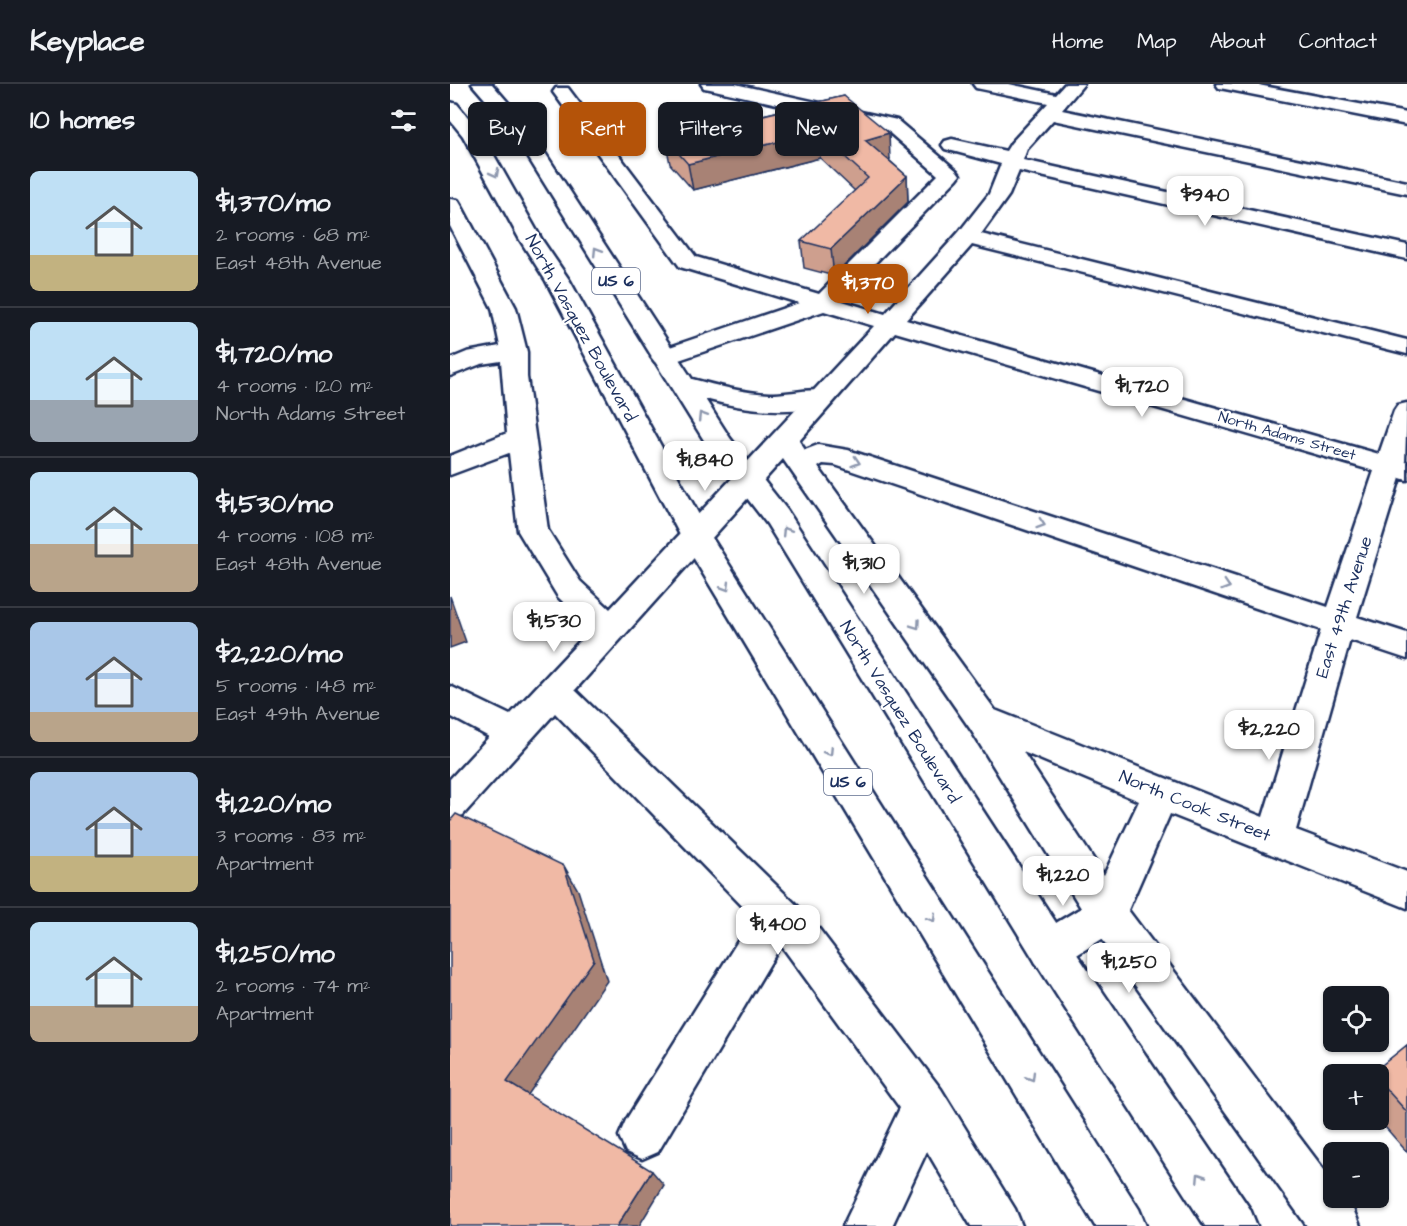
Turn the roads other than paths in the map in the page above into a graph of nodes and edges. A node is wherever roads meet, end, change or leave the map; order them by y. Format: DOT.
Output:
graph roads {
  1 [pos="481,84"];
  2 [pos="710,84"];
  3 [pos="982,84"];
  4 [pos="1075,84"];
  5 [pos="1225,84"];
  6 [pos="562,92"];
  7 [pos="1054,106"];
  8 [pos="450,108"];
  9 [pos="1407,119"];
  10 [pos="952,145"];
  11 [pos="1012,161"];
  12 [pos="1407,188"];
  13 [pos="450,205"];
  14 [pos="967,237"];
  15 [pos="1407,252"];
  16 [pos="823,303"];
  17 [pos="889,323"];
  18 [pos="1407,348"];
  19 [pos="514,352"];
  20 [pos="664,357"];
  21 [pos="450,368"];
  22 [pos="682,385"];
  23 [pos="822,398"];
  24 [pos="1407,411"];
  25 [pos="523,437"];
  26 [pos="784,441"];
  27 [pos="802,465"];
  28 [pos="450,466"];
  29 [pos="1398,468"];
  30 [pos="748,480"];
  31 [pos="696,537"];
  32 [pos="1339,624"];
  33 [pos="612,629"];
  34 [pos="1407,646"];
  35 [pos="554,691"];
  36 [pos="450,700"];
  37 [pos="983,720"];
  38 [pos="515,734"];
  39 [pos="1161,794"];
  40 [pos="450,804"];
  41 [pos="1275,838"];
  42 [pos="1407,890"];
  43 [pos="778,913"];
  44 [pos="1107,914"];
  45 [pos="1050,949"];
  46 [pos="925,1105"];
  47 [pos="642,1136"];
  48 [pos="867,1226"];
  49 [pos="998,1226"];
  50 [pos="1122,1226"];
  51 [pos="1233,1226"];
  52 [pos="1336,1226"];
  20 -- 1 [label="main road, North Vasquez Boulevard / US 6, one-way"];
  2 -- 16 [label="main road"];
  3 -- 7 [label="main road"];
  4 -- 7 [label="main road"];
  5 -- 9 [label="main road"];
  6 -- 16 [label="main road, North Adams Street"];
  7 -- 11 [label="main road"];
  7 -- 12 [label="main road"];
  8 -- 31 [label="main road, North Vasquez Boulevard / US 6, one-way"];
  10 -- 11 [label="main road"];
  11 -- 14 [label="main road"];
  11 -- 15 [label="main road"];
  13 -- 19 [label="main road"];
  14 -- 17 [label="main road"];
  14 -- 18 [label="main road"];
  16 -- 17 [label="main road, North Adams Street"];
  16 -- 20 [label="main road"];
  17 -- 23 [label="main road"];
  17 -- 29 [label="main road, North Adams Street"];
  19 -- 21 [label="main road"];
  19 -- 25 [label="main road"];
  20 -- 22 [label="main road, North Vasquez Boulevard / US 6"];
  22 -- 23 [label="main road"];
  30 -- 22 [label="main road, North Vasquez Boulevard / US 6, one-way"];
  23 -- 26 [label="main road"];
  24 -- 29 [label="main road, East 49th Avenue"];
  25 -- 28 [label="main road"];
  25 -- 33 [label="main road"];
  26 -- 27 [label="main road"];
  26 -- 30 [label="main road"];
  27 -- 32 [label="main road, one-way"];
  27 -- 37 [label="main road, one-way"];
  29 -- 32 [label="main road, East 49th Avenue"];
  30 -- 31 [label="main road"];
  45 -- 30 [label="main road, North Vasquez Boulevard / US 6, one-way"];
  31 -- 33 [label="main road"];
  31 -- 50 [label="main road, North Vasquez Boulevard / US 6, one-way"];
  32 -- 34 [label="main road"];
  32 -- 41 [label="main road, East 49th Avenue"];
  33 -- 35 [label="main road"];
  35 -- 38 [label="main road"];
  35 -- 43 [label="main road"];
  36 -- 38 [label="main road"];
  37 -- 39 [label="main road, North Cook Street"];
  37 -- 44 [label="main road"];
  38 -- 40 [label="main road"];
  39 -- 41 [label="main road, North Cook Street"];
  39 -- 44 [label="main road"];
  41 -- 42 [label="main road, North Cook Street"];
  43 -- 46 [label="main road"];
  43 -- 47 [label="main road"];
  44 -- 45 [label="main road"];
  44 -- 52 [label="main road"];
  51 -- 45 [label="main road, North Vasquez Boulevard / US 6, one-way"];
  46 -- 48 [label="main road"];
  46 -- 49 [label="main road"];
}
